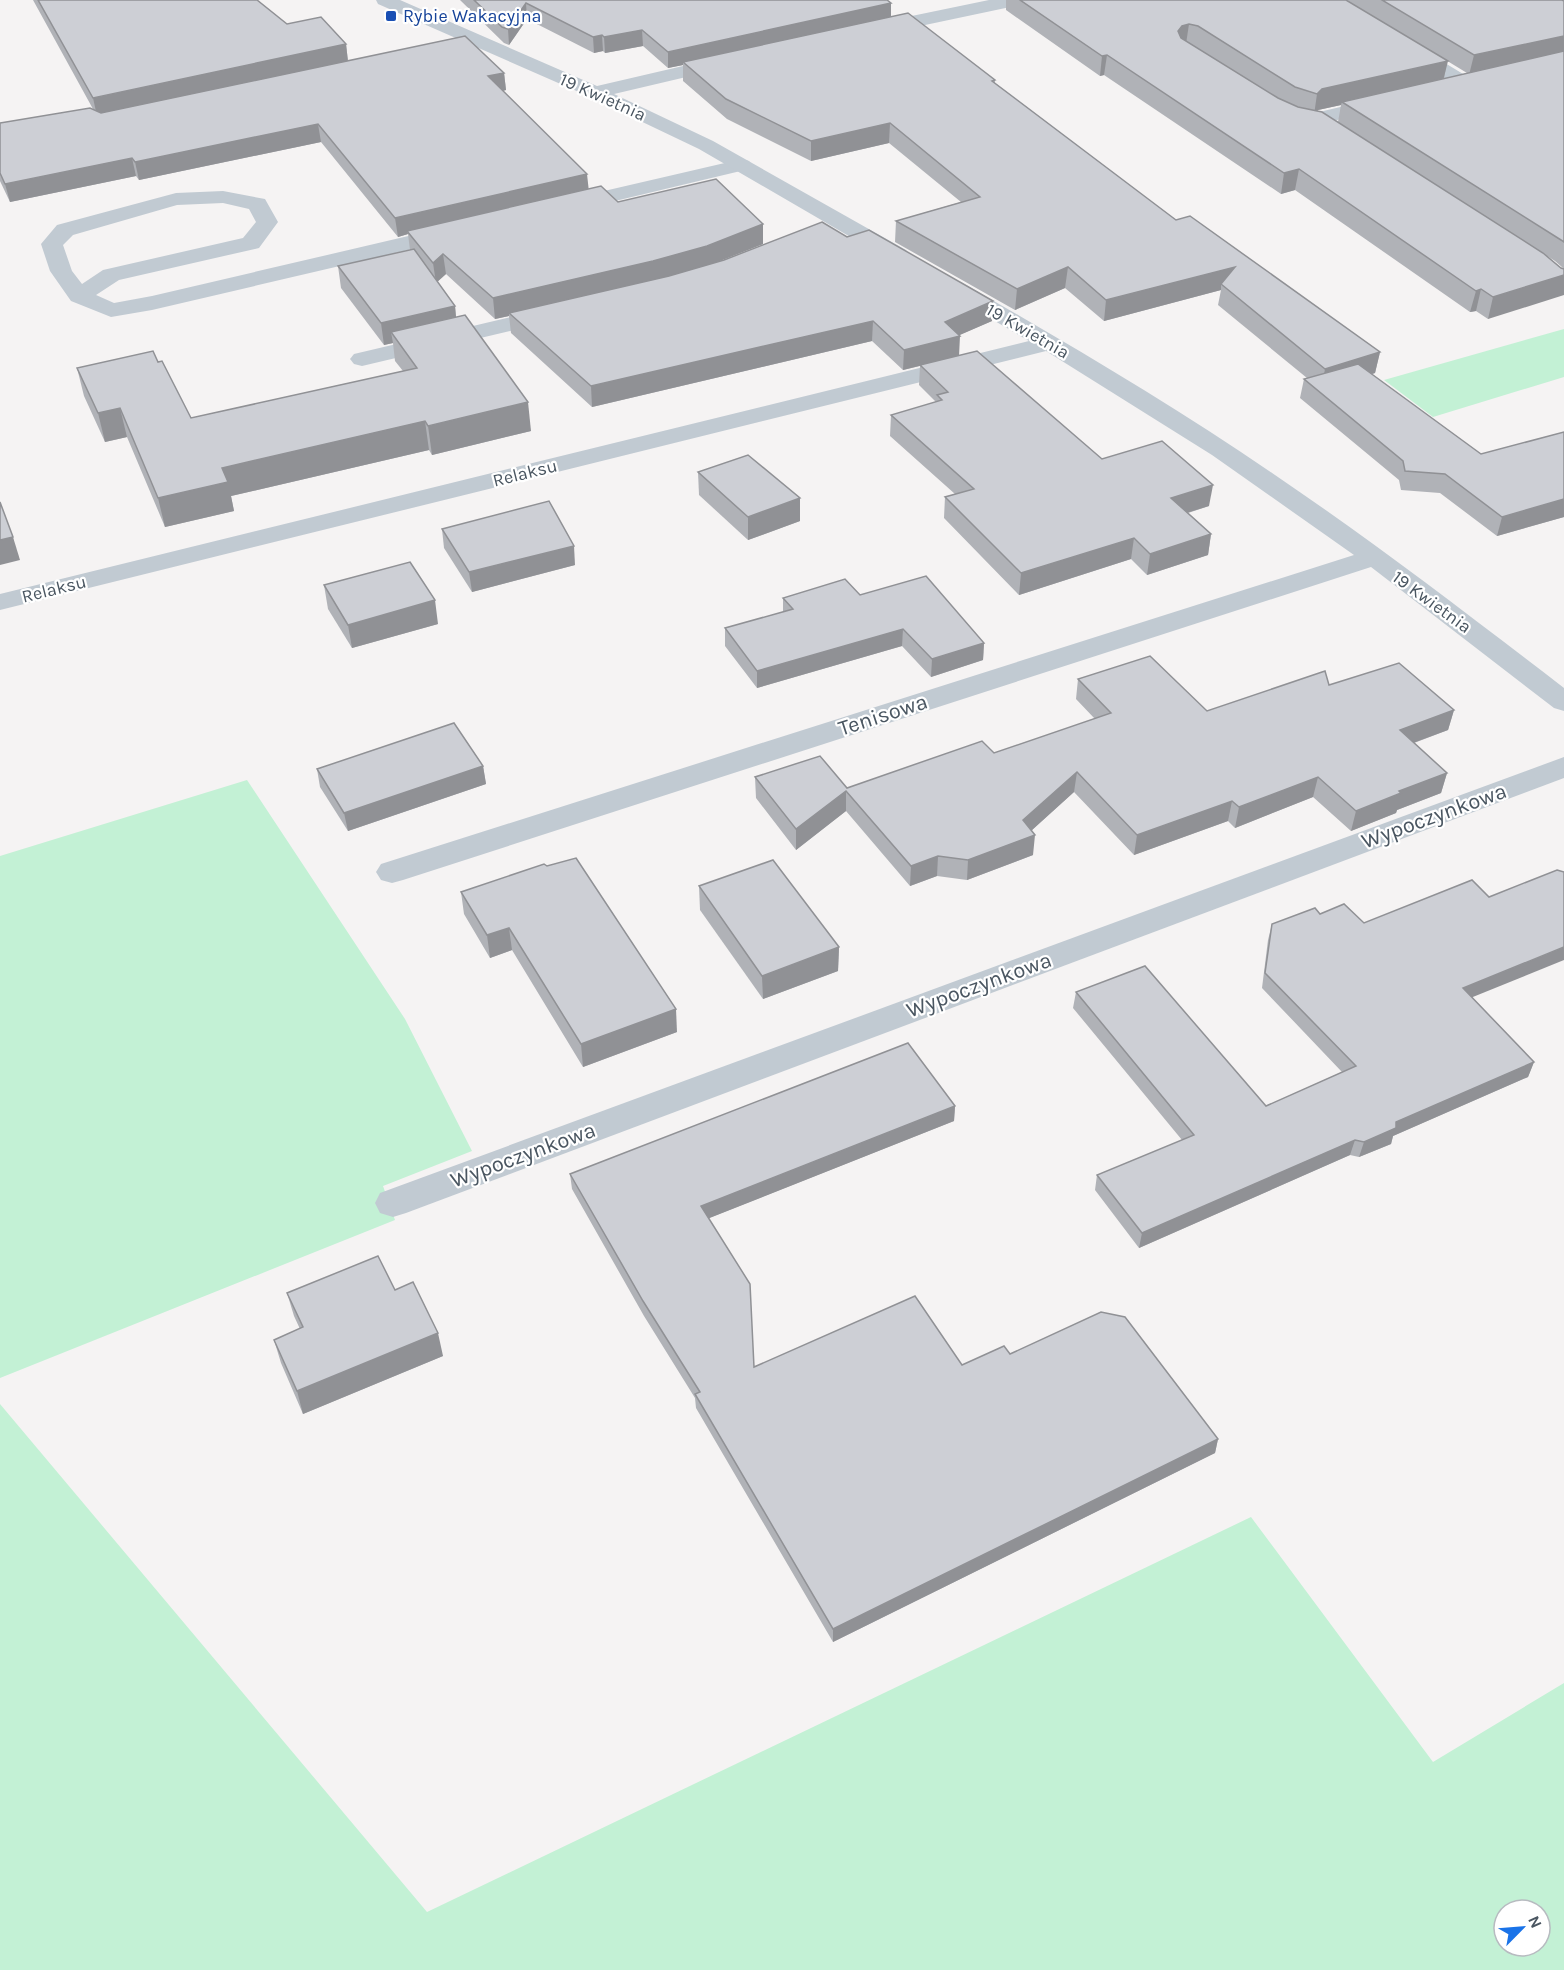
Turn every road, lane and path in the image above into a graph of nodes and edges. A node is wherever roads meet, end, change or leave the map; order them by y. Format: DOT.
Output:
graph roads {
  1 [pos="1016,0"];
  2 [pos="1328,0"];
  3 [pos="391,1"];
  4 [pos="851,34"];
  5 [pos="476,41"];
  6 [pos="450,49"];
  7 [pos="747,58"];
  8 [pos="1488,79"];
  9 [pos="1466,84"];
  10 [pos="595,92"];
  11 [pos="1367,154"];
  12 [pos="742,165"];
  13 [pos="546,211"];
  14 [pos="842,223"];
  15 [pos="476,227"];
  16 [pos="817,233"];
  17 [pos="79,296"];
  18 [pos="569,310"];
  19 [pos="1051,343"];
  20 [pos="362,359"];
  21 [pos="1373,558"];
  22 [pos="0,602"];
  23 [pos="1564,702"];
  24 [pos="1564,767"];
  25 [pos="392,872"];
  26 [pos="393,1203"];
  1 -- 4 [label="street"];
  2 -- 9 [label="street"];
  3 -- 5 [label="street, 19 Kwietnia"];
  5 -- 6 [label="street"];
  5 -- 10 [label="street, 19 Kwietnia"];
  7 -- 10 [label="street"];
  8 -- 9 [label="street"];
  9 -- 11 [label="street"];
  10 -- 12 [label="street, 19 Kwietnia"];
  12 -- 13 [label="street"];
  12 -- 14 [label="street, 19 Kwietnia"];
  14 -- 16 [label="street"];
  14 -- 19 [label="street, 19 Kwietnia"];
  15 -- 17 [label="street"];
  17 -- 17 [label="street"];
  18 -- 20 [label="street"];
  19 -- 21 [label="street, 19 Kwietnia"];
  19 -- 22 [label="street, Relaksu"];
  21 -- 23 [label="street, 19 Kwietnia"];
  21 -- 25 [label="street, Tenisowa"];
  24 -- 26 [label="street, Wypoczynkowa"];
}
